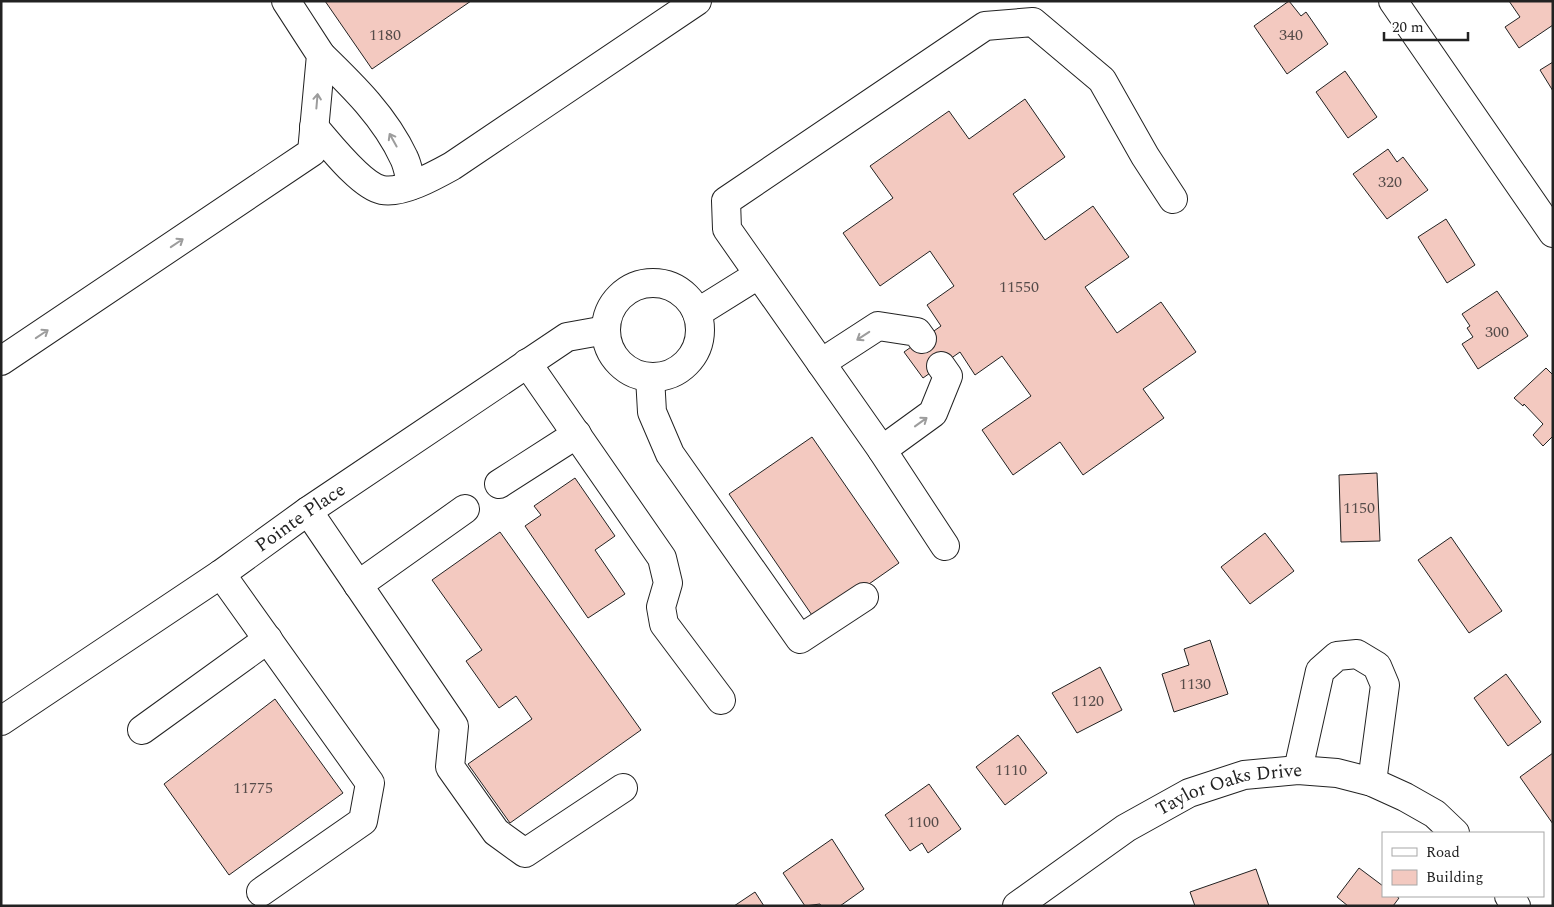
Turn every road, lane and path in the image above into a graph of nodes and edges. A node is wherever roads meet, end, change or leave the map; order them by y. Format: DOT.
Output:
graph roads {
  1 [pos="286,1"];
  2 [pos="697,1"];
  3 [pos="1393,1"];
  4 [pos="321,55"];
  5 [pos="314,127"];
  6 [pos="412,184"];
  7 [pos="1173,199"];
  8 [pos="1553,233"];
  9 [pos="758,274"];
  10 [pos="696,313"];
  11 [pos="606,330"];
  12 [pos="922,339"];
  13 [pos="1,361"];
  14 [pos="527,363"];
  15 [pos="821,363"];
  16 [pos="941,366"];
  17 [pos="650,377"];
  18 [pos="577,434"];
  19 [pos="882,450"];
  20 [pos="499,484"];
  21 [pos="466,509"];
  22 [pos="308,510"];
  23 [pos="945,546"];
  24 [pos="221,574"];
  25 [pos="358,585"];
  26 [pos="864,597"];
  27 [pos="268,639"];
  28 [pos="721,700"];
  29 [pos="1,721"];
  30 [pos="142,730"];
  31 [pos="1298,770"];
  32 [pos="1372,782"];
  33 [pos="624,788"];
  34 [pos="1454,832"];
  35 [pos="260,892"];
  36 [pos="1017,906"];
  1 -- 4 [label="street"];
  2 -- 6 [label="street"];
  3 -- 8 [label="street"];
  5 -- 4 [label="street, one-way"];
  6 -- 4 [label="street, one-way"];
  5 -- 6 [label="street"];
  13 -- 5 [label="street, one-way"];
  7 -- 9 [label="street"];
  9 -- 10 [label="street"];
  9 -- 15 [label="street"];
  10 -- 11 [label="street"];
  10 -- 17 [label="street"];
  11 -- 14 [label="street, Pointe Place"];
  11 -- 17 [label="street"];
  12 -- 15 [label="street, one-way"];
  14 -- 18 [label="street"];
  14 -- 22 [label="street, Pointe Place"];
  15 -- 19 [label="street"];
  19 -- 16 [label="street, one-way"];
  17 -- 26 [label="street"];
  18 -- 20 [label="street"];
  18 -- 28 [label="street"];
  19 -- 23 [label="street"];
  21 -- 25 [label="street"];
  22 -- 24 [label="street, Pointe Place"];
  22 -- 25 [label="street"];
  24 -- 27 [label="street"];
  24 -- 29 [label="street, Pointe Place"];
  25 -- 33 [label="street"];
  27 -- 30 [label="street"];
  27 -- 35 [label="street"];
  31 -- 32 [label="street, Taylor Oaks Drive"];
  31 -- 32 [label="street"];
  31 -- 36 [label="street, Taylor Oaks Drive"];
  32 -- 34 [label="street, Taylor Oaks Drive"];
}
